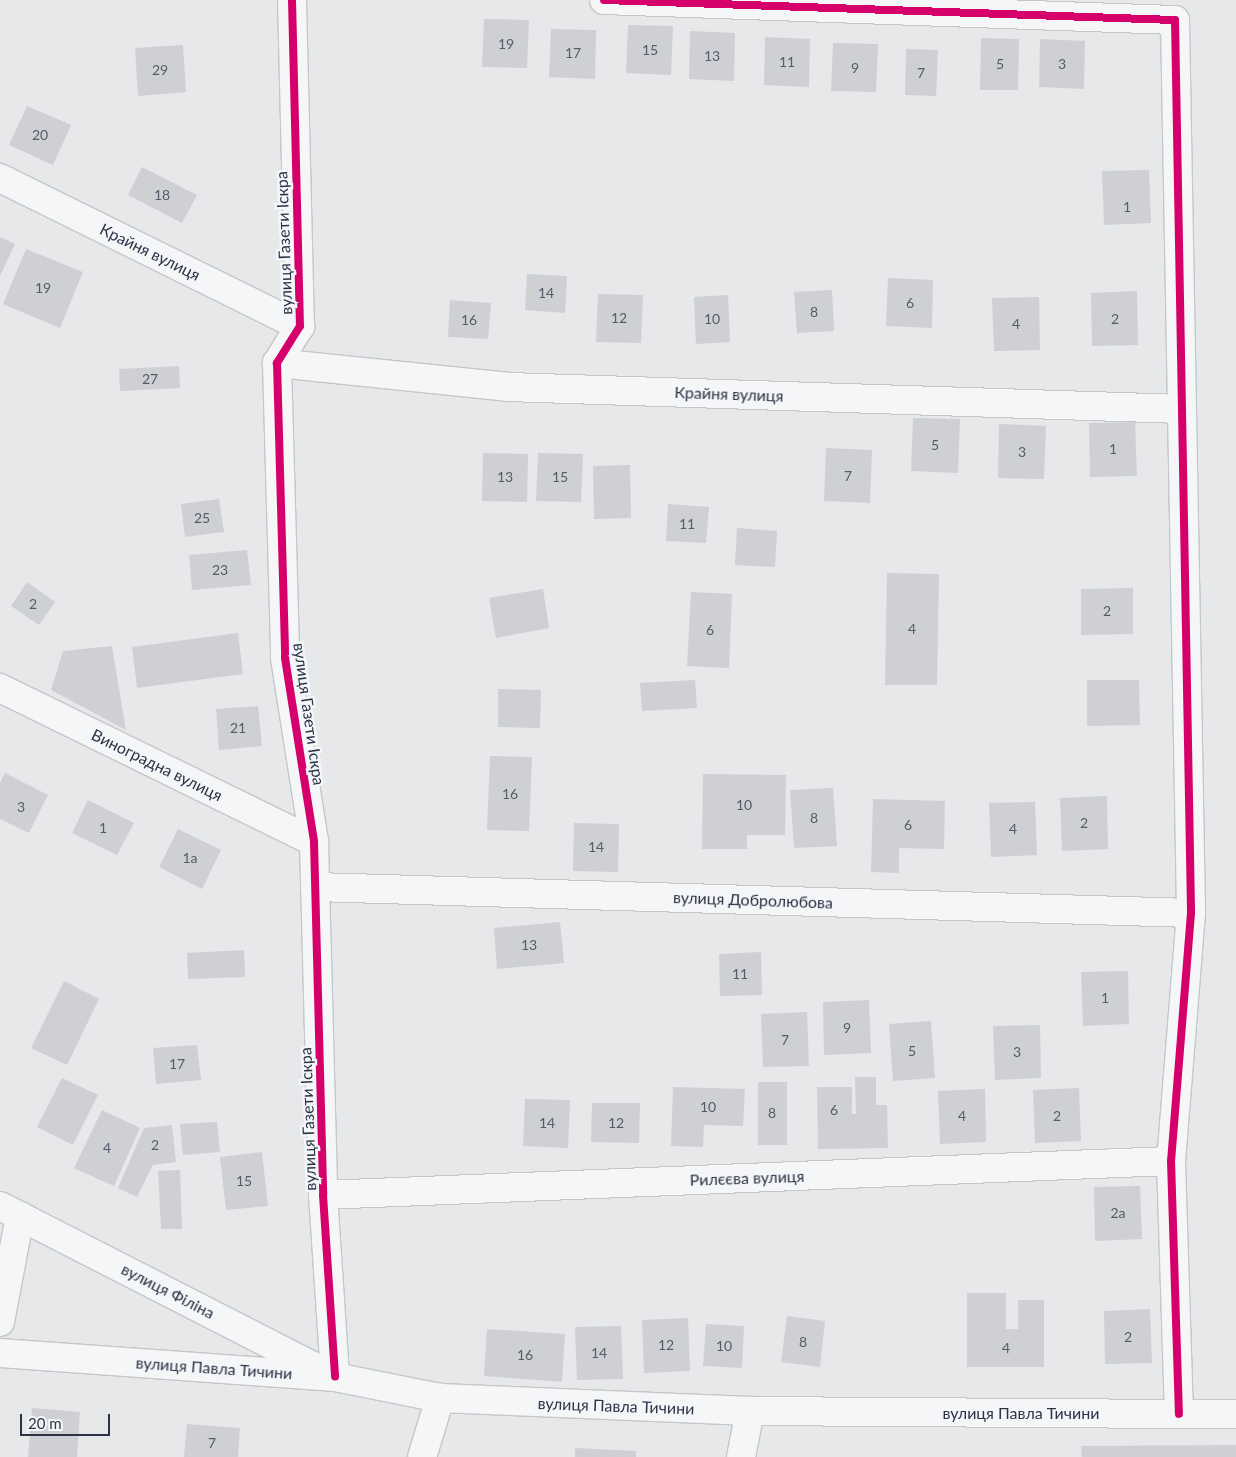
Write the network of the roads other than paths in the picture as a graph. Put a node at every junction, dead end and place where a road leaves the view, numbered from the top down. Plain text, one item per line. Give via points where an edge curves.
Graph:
1 (292, 0) edge
2 (604, 0) edge
3 (0, 178) edge
4 (300, 326) junction
5 (278, 363) junction
6 (1182, 409) junction
7 (0, 688) edge
8 (314, 842) junction
9 (315, 887) junction
10 (1191, 914) junction
11 (1171, 1161) junction
12 (323, 1195) junction
13 (10, 1211) edge
14 (0, 1322) edge
15 (0, 1353) edge
16 (335, 1377) junction
17 (440, 1398) junction
18 (750, 1411) junction
19 (1178, 1414) junction
20 (1236, 1414) edge
21 (422, 1457) edge
22 (741, 1457) edge

1 - 4 street, вулиця Газети Іскра
2 - 6 street via 1175,20
3 - 4 street, Крайня вулиця
4 - 5 street, вулиця Газети Іскра
5 - 6 street, Крайня вулиця via 508,387
5 - 8 street, вулиця Газети Іскра via 286,658
6 - 10 street
7 - 8 street, Виноградна вулиця
8 - 9 street, вулиця Газети Іскра
9 - 10 street, вулиця Добролюбова
9 - 12 street, вулиця Газети Іскра
10 - 11 street
11 - 12 street, Рилєєва вулиця
11 - 19 street
12 - 16 street, вулиця Газети Іскра
13 - 14 street
13 - 16 street, вулиця Філіна
15 - 16 street, вулиця Павла Тичини
16 - 17 street, вулиця Павла Тичини
17 - 18 street, вулиця Павла Тичини
17 - 21 street
18 - 19 street, вулиця Павла Тичини
18 - 22 street
19 - 20 street, вулиця Павла Тичини

